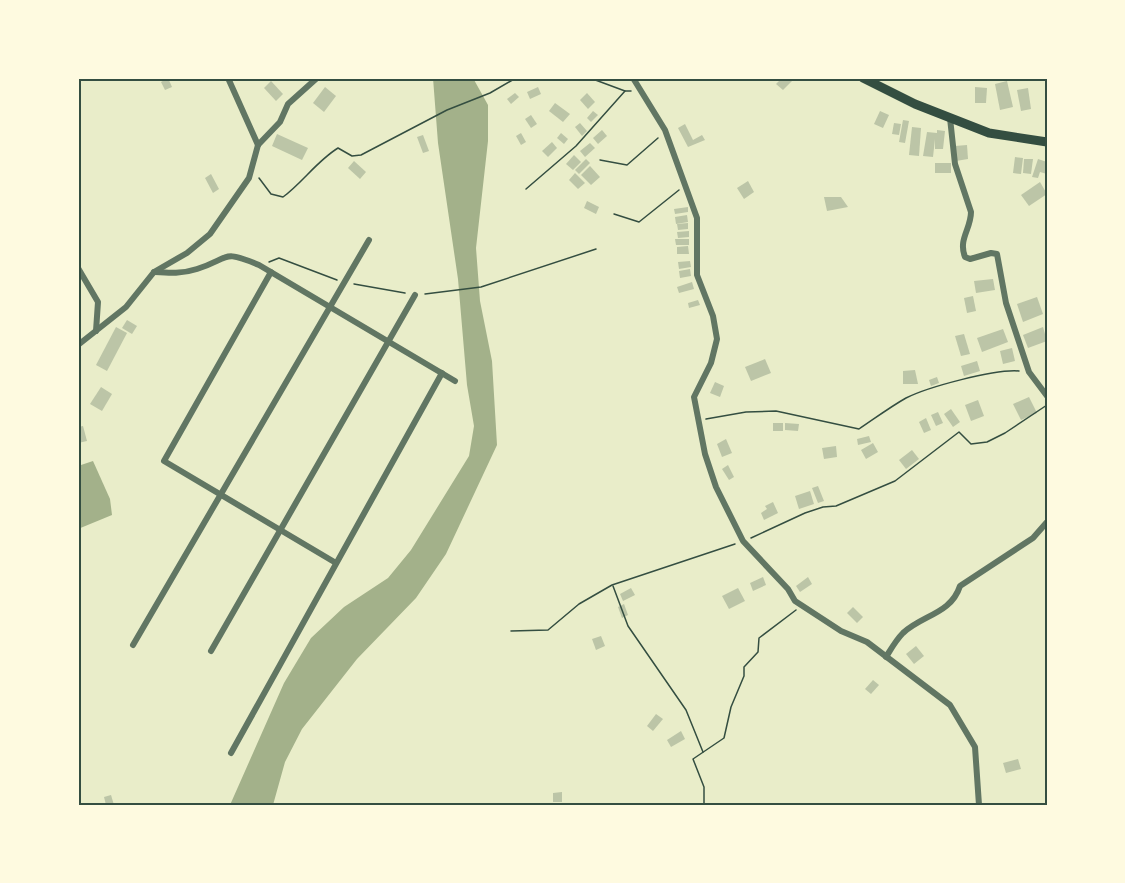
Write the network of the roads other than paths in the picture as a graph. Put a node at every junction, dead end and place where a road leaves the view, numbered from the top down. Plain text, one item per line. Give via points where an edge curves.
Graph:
1 (228, 78) edge
2 (317, 78) edge
3 (634, 78) edge
4 (863, 78) edge
5 (950, 118) junction
6 (1047, 142) edge
7 (258, 145) junction
8 (369, 240) dead end
9 (78, 268) edge
10 (154, 272) junction
11 (272, 272) junction
12 (415, 295) road end
13 (330, 307) junction
14 (96, 331) junction
15 (387, 341) junction
16 (78, 345) edge
17 (442, 373) junction
18 (455, 381) dead end
19 (1047, 396) edge
20 (221, 494) junction
21 (1047, 522) edge
22 (280, 530) junction
23 (336, 563) junction
24 (134, 645) dead end
25 (211, 651) dead end
26 (886, 657) junction
27 (231, 753) dead end
28 (979, 805) edge

1 - 7 street
2 - 7 street via 288,104 280,122
3 - 26 street via 665,130 698,218 697,275 713,316 717,339 711,363 694,397 716,487 743,541 795,601
4 - 5 main road
5 - 6 main road via 989,133
5 - 19 street via 956,164 971,212 961,247 970,259 997,254 1006,303 1029,372
7 - 10 street via 249,178 210,234
8 - 13 street
9 - 14 street via 98,302
10 - 11 street via 198,269 224,255 239,256
10 - 14 street via 126,307
11 - 13 street
11 - 20 street via 164,460
12 - 15 street
13 - 15 street
13 - 20 street
14 - 16 street
15 - 17 street
15 - 22 street
17 - 18 street
17 - 23 street
20 - 22 street
20 - 24 street
21 - 26 street via 1033,538 960,586 957,598 943,610 903,633
22 - 23 street
22 - 25 street
23 - 27 street
26 - 28 street via 950,705 975,747

